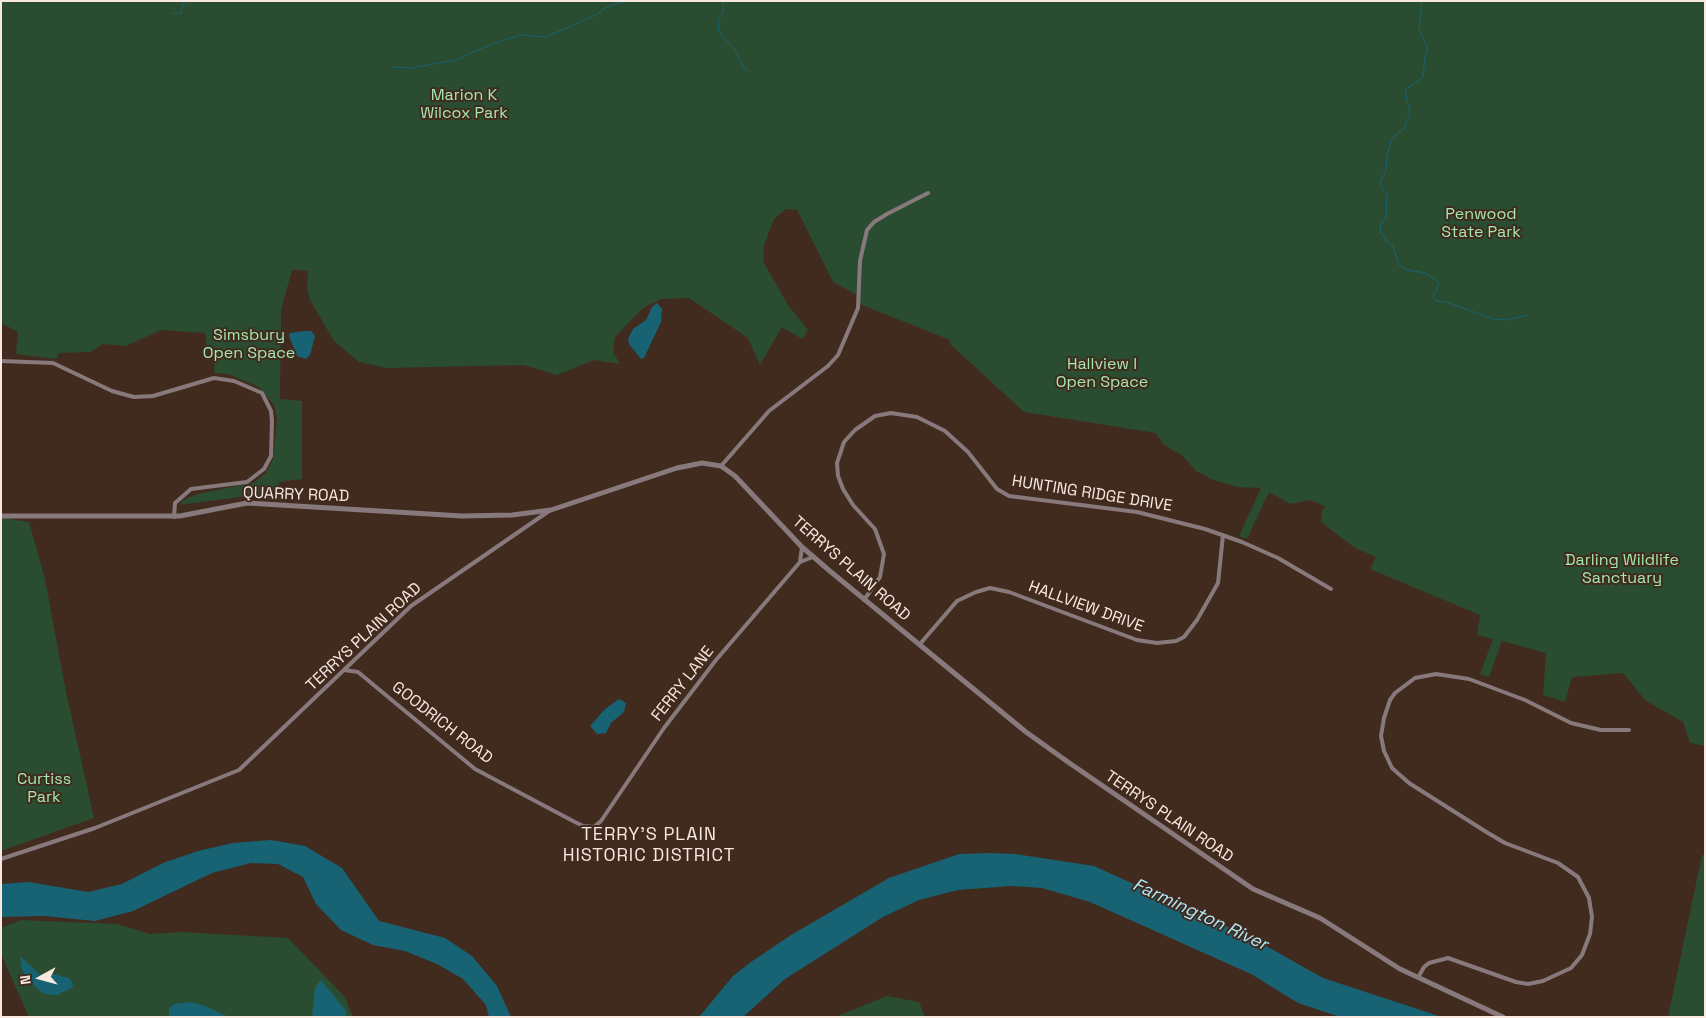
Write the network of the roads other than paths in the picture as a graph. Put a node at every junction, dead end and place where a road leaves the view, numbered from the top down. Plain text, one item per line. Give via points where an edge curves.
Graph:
1 (928, 193) dead end
2 (1, 361) edge
3 (721, 466) junction
4 (551, 510) junction
5 (530, 513) junction
6 (1, 516) edge
7 (174, 517) junction
8 (533, 522) junction
9 (1224, 535) junction
10 (802, 547) junction
11 (813, 557) junction
12 (800, 562) junction
13 (1331, 589) dead end
14 (864, 600) junction
15 (920, 644) junction
16 (353, 661) junction
17 (344, 670) junction
18 (358, 672) junction
19 (1629, 730) dead end
20 (594, 827) joint
21 (1, 859) edge
22 (1419, 976) junction
23 (1503, 1017) edge

1 - 3 street via 874,222 867,230 860,261 858,308 846,340 834,360 769,411
2 - 7 street via 53,363 112,391 134,397 154,396 214,378 234,381 262,393 272,421 271,456 264,469 247,482 191,489 175,502
3 - 4 street, TERRYS PLAIN ROAD via 702,463 678,468
3 - 10 street, TERRYS PLAIN ROAD via 735,476
4 - 5 street, QUARRY ROAD
4 - 8 street, TERRYS PLAIN ROAD
5 - 7 street, QUARRY ROAD via 462,516 247,503
5 - 8 street
6 - 7 street, QUARRY ROAD
8 - 16 street, TERRYS PLAIN ROAD via 411,606
9 - 13 street, HUNTING RIDGE DRIVE via 1278,558
9 - 14 street, HUNTING RIDGE DRIVE via 1152,515 1009,496 997,489 968,452 945,431 917,417 883,414 868,420 848,436 837,463 843,489 875,529 884,554 880,577
9 - 15 street, HALLVIEW DRIVE via 1218,583 1197,620 1184,637 1176,641 1137,640 1009,592 990,588 957,601
10 - 11 street, TERRYS PLAIN ROAD
10 - 12 street
11 - 12 street, FERRY LANE
11 - 14 street, TERRYS PLAIN ROAD
12 - 20 street, FERRY LANE via 688,697
14 - 15 street, TERRYS PLAIN ROAD
15 - 22 street, TERRYS PLAIN ROAD via 1026,732 1253,889 1320,918 1400,969
16 - 17 street, TERRYS PLAIN ROAD
16 - 18 street, GOODRICH ROAD
17 - 18 street
17 - 21 street, TERRYS PLAIN ROAD via 239,770 95,828
18 - 20 street, GOODRICH ROAD via 475,769 578,824
19 - 22 street via 1601,730 1572,723 1525,700 1469,679 1436,674 1415,678 1395,694 1384,718 1381,736 1392,768 1409,783 1488,834 1558,863 1578,877 1589,898 1592,917 1582,955 1571,968 1543,981 1516,982 1442,958 1429,963
22 - 23 street, TERRYS PLAIN ROAD

